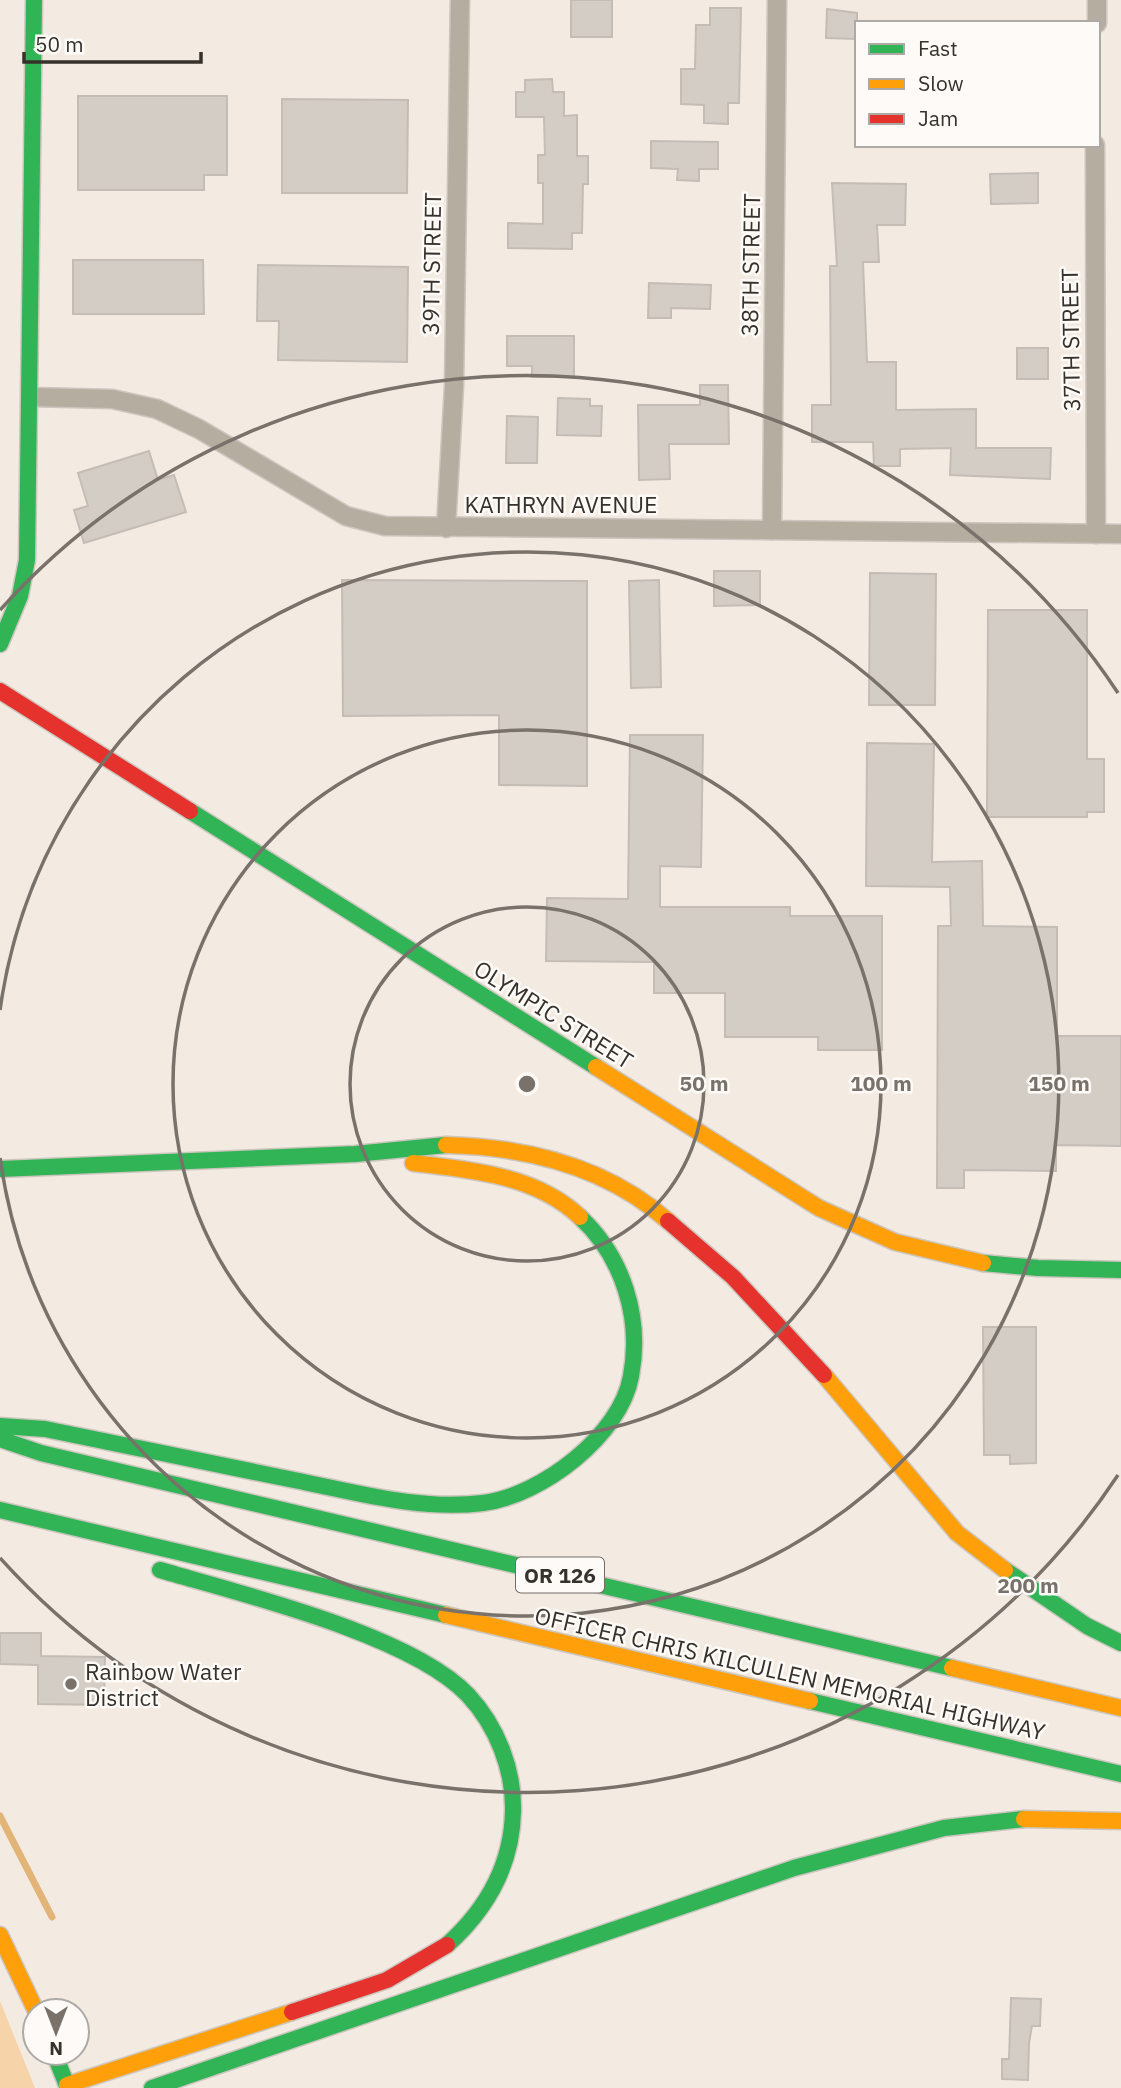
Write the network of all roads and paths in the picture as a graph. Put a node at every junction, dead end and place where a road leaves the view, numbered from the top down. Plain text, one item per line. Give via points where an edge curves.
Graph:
1 (33, 0) edge
2 (460, 0) edge
3 (777, 0) edge
4 (1097, 0) edge
5 (1097, 21) edge
6 (1095, 147) edge
7 (31, 397) junction
8 (446, 528) junction
9 (772, 530) junction
10 (1096, 534) junction
11 (1121, 534) edge
12 (0, 643) edge
13 (0, 691) edge
14 (355, 1154) junction
15 (0, 1169) edge
16 (1121, 1270) edge
17 (0, 1426) edge
18 (0, 1439) edge
19 (0, 1510) edge
20 (58, 1525) junction
21 (1121, 1643) edge
22 (1121, 1708) edge
23 (1121, 1774) edge
24 (1121, 1821) edge
25 (0, 1935) edge
26 (29, 1997) edge
27 (60, 2067) edge
28 (68, 2087) edge
29 (152, 2088) edge

1 - 7 main road
2 - 8 street, 39TH STREET via 454,386
3 - 9 street, 38TH STREET
4 - 5 street
6 - 10 street, 37TH STREET
7 - 8 street, KATHRYN AVENUE via 112,399 157,409 346,516 385,526
7 - 12 main road via 27,560 20,596
8 - 9 street, KATHRYN AVENUE
9 - 10 street, KATHRYN AVENUE
10 - 11 street, KATHRYN AVENUE
13 - 16 main road, OLYMPIC STREET via 819,1208 861,1230 951,1260 1000,1267
14 - 15 main road
14 - 17 main road via 478,1172 530,1185 569,1207 595,1231 617,1263 635,1328 632,1378 618,1415 569,1464 512,1497 455,1506 400,1501 46,1429
14 - 21 main road via 431,1145 493,1146 576,1166 641,1197 733,1277 839,1392 957,1533 1022,1583
18 - 22 main road, OFFICER CHRIS KILCULLEN MEMORIAL HIGHWAY / OR 126 via 68,1459
19 - 20 main road, OFFICER CHRIS KILCULLEN MEMORIAL HIGHWAY
20 - 23 main road, OFFICER CHRIS KILCULLEN MEMORIAL HIGHWAY
20 - 28 main road via 133,1559 292,1609 397,1649 452,1680 484,1716 504,1754 514,1797 512,1835 488,1902 458,1938 413,1968
24 - 29 main road via 1045,1818 968,1824 885,1841
25 - 26 main road
27 - 28 main road

